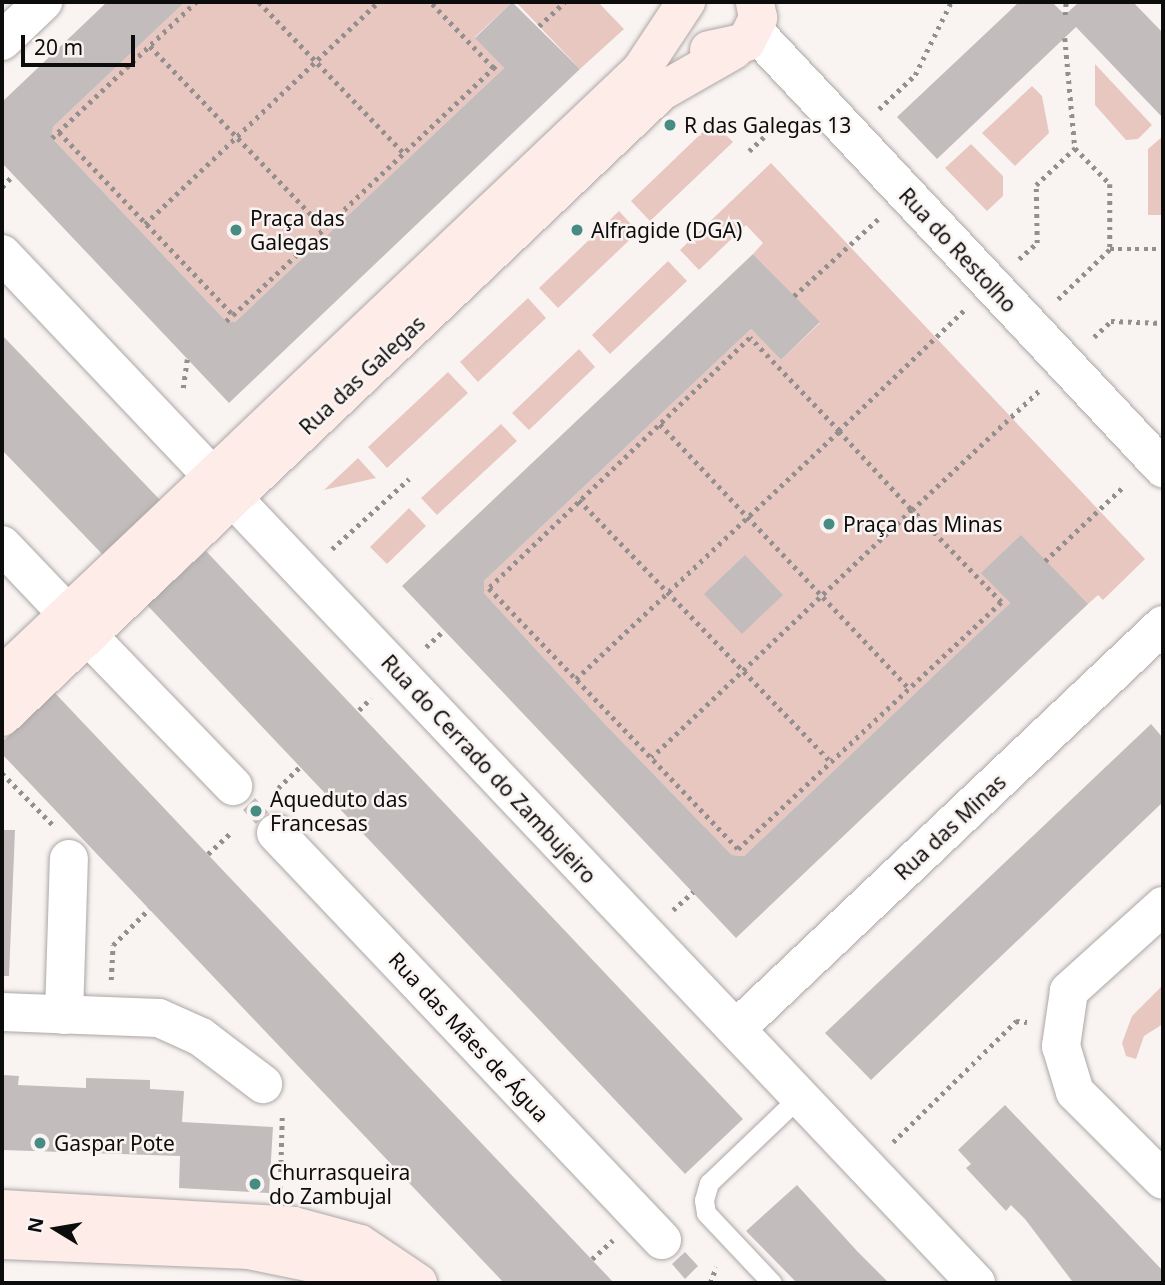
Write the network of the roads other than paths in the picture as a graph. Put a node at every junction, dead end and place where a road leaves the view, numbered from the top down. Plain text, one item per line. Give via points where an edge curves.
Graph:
1 (43, 2) edge
2 (685, 3) edge
3 (754, 21) edge
4 (2, 41) edge
5 (2, 254) edge
6 (1158, 463) edge
7 (223, 487) junction
8 (2, 545) edge
9 (60, 607) dead end
10 (1163, 625) edge
11 (95, 643) dead end
12 (2, 676) edge
13 (2, 717) edge
14 (233, 786) dead end
15 (276, 833) dead end
16 (69, 859) road end
17 (1163, 906) edge
18 (2, 1012) edge
19 (64, 1014) junction
20 (736, 1030) junction
21 (262, 1084) road end
22 (799, 1097) junction
23 (1163, 1180) edge
24 (2, 1209) edge
25 (2, 1240) edge
26 (662, 1240) dead end
27 (397, 1283) edge
28 (418, 1283) edge
29 (772, 1283) edge
30 (976, 1283) edge

1 - 4 street
2 - 3 street via 684,17 695,42 707,50
2 - 7 street, Rua das Galegas via 641,70
3 - 6 street, Rua do Restolho via 810,93
3 - 7 street, Rua das Galegas via 662,91
5 - 7 street, Rua do Cerrado do Zambujeiro
7 - 12 street, Rua das Galegas
7 - 13 street, Rua das Galegas
7 - 20 street, Rua do Cerrado do Zambujeiro
8 - 9 street
10 - 20 street, Rua das Minas
11 - 14 street
15 - 26 street, Rua das Mães de Água
16 - 19 street
17 - 23 street via 1069,991 1061,1046 1076,1093
18 - 19 street
19 - 21 street via 159,1018 180,1027
20 - 22 street, Rua do Cerrado do Zambujeiro
22 - 29 lane via 709,1183 704,1200 706,1213
22 - 30 street, Rua do Cerrado do Zambujeiro
24 - 28 street via 278,1224 360,1244
25 - 27 street via 248,1250 334,1264

